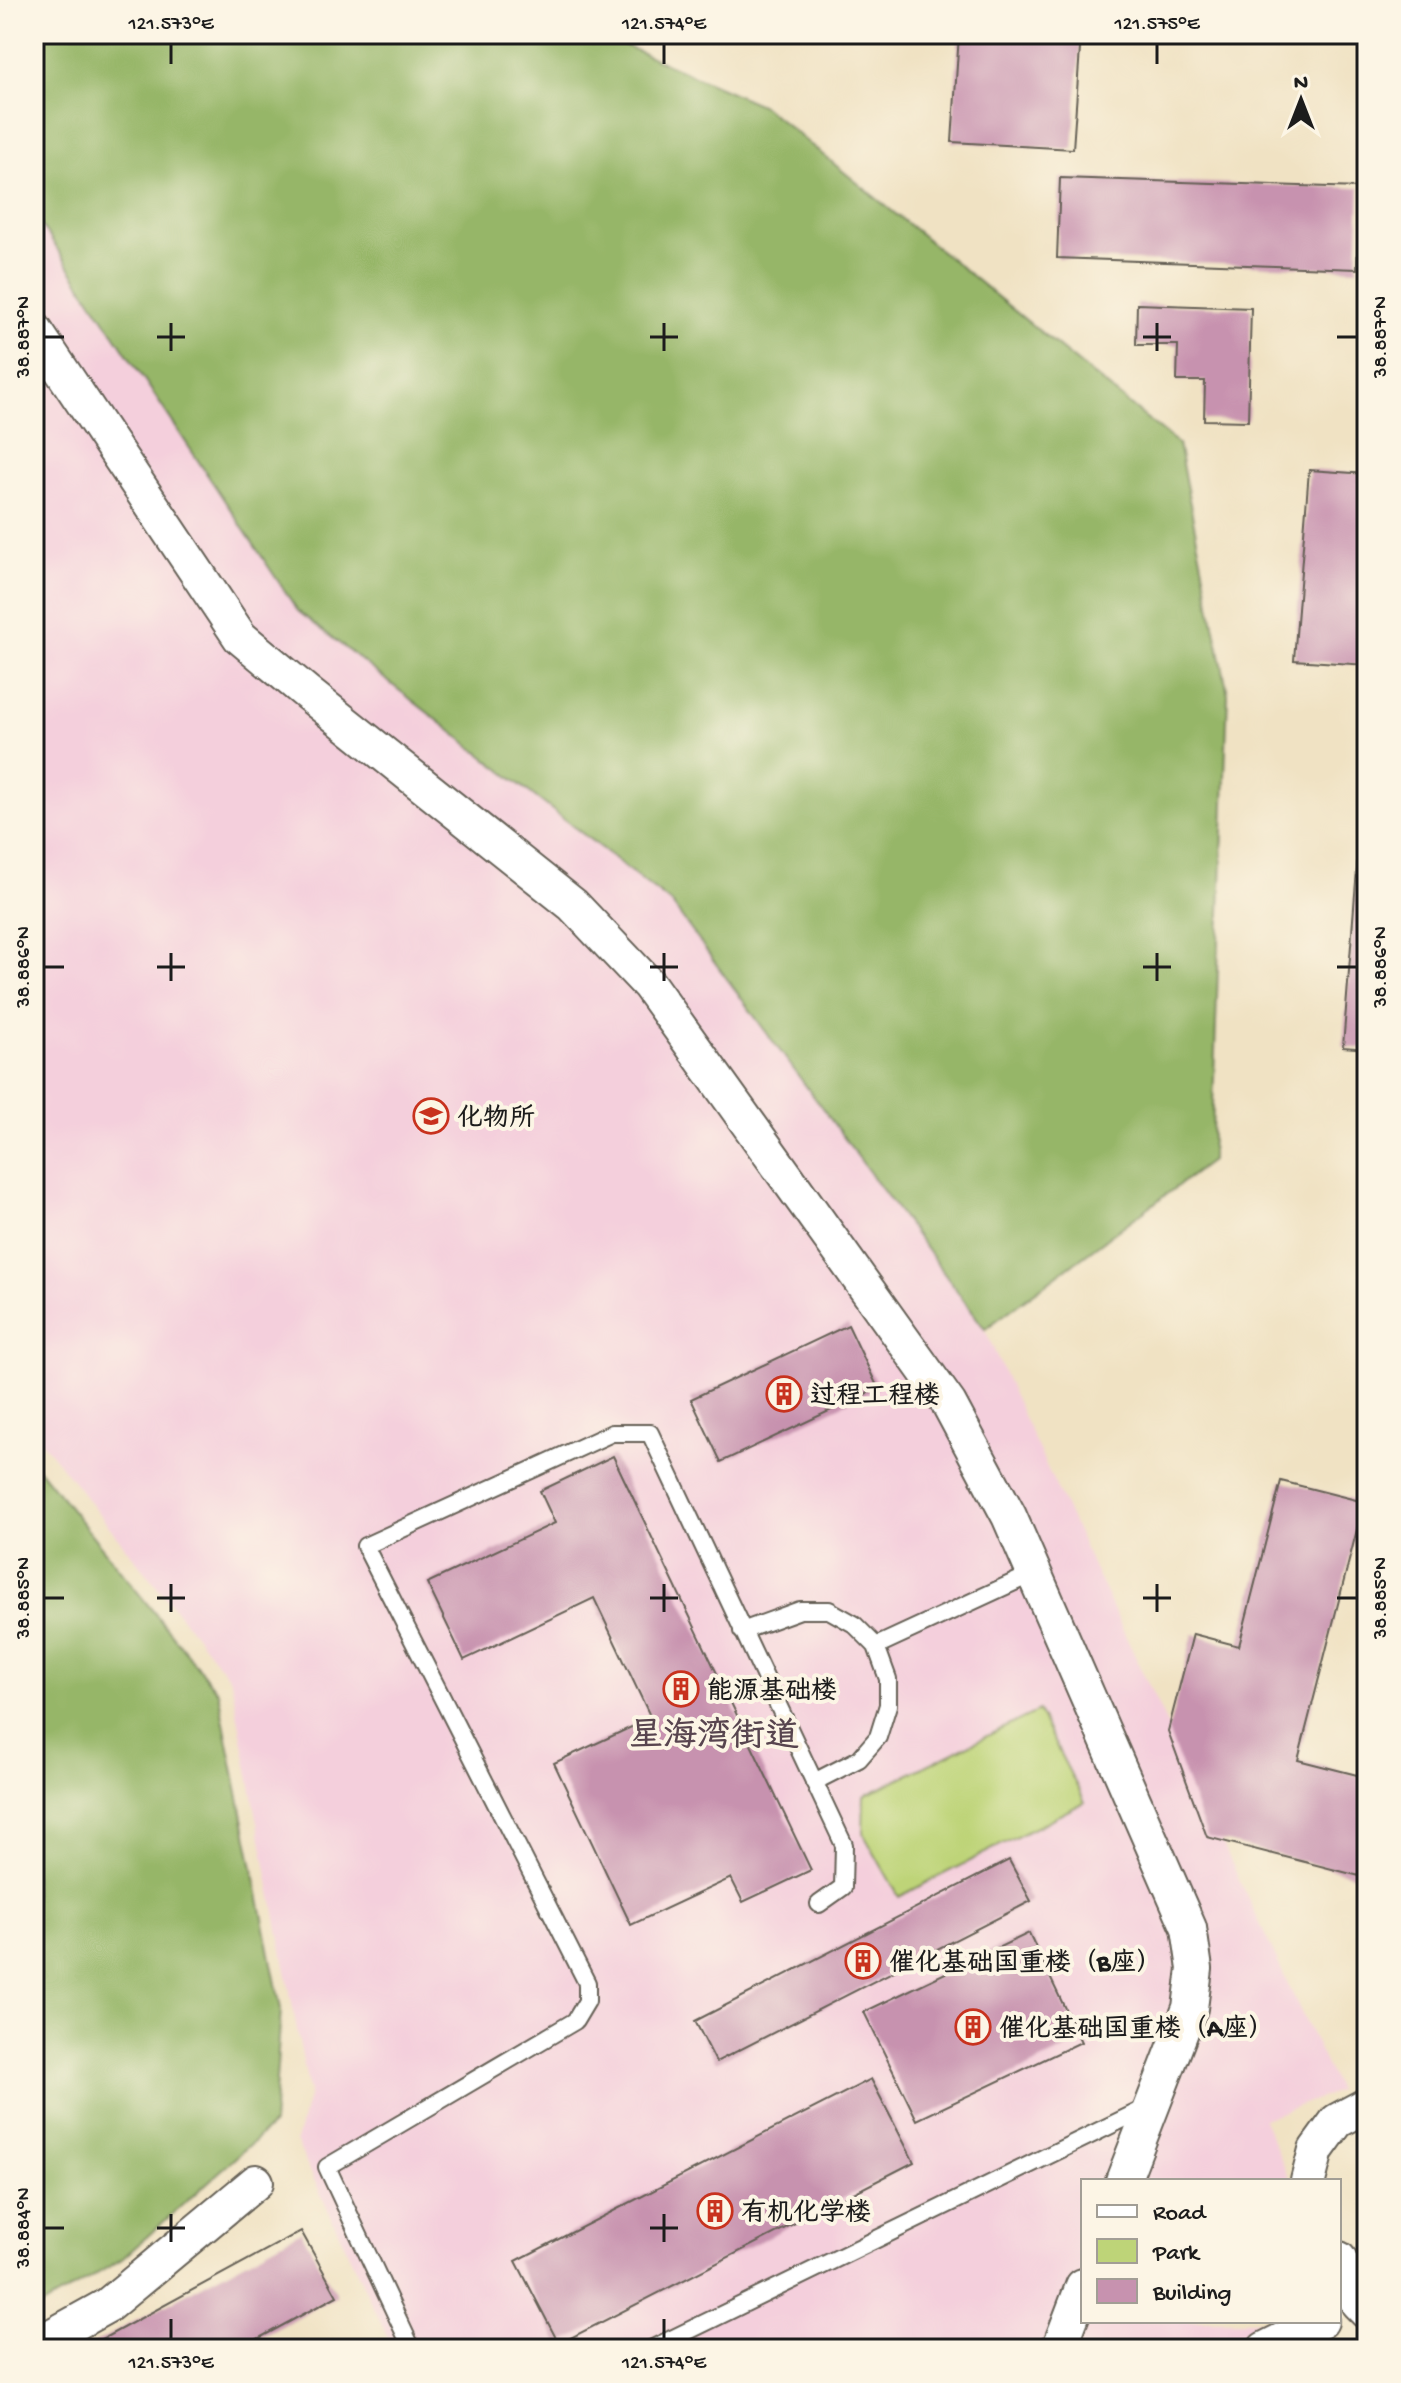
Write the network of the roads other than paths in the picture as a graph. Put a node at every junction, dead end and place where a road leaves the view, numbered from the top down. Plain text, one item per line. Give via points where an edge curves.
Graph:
1 (34, 329) edge
2 (1034, 1573) junction
3 (742, 1631) junction
4 (876, 1646) junction
5 (814, 1782) junction
6 (819, 1904) dead end
7 (1153, 2105) junction
8 (1367, 2105) edge
9 (1124, 2179) edge
10 (1309, 2179) edge
11 (256, 2182) dead end
12 (1341, 2265) edge
13 (1081, 2291) edge
14 (1355, 2309) edge
15 (1317, 2323) edge
16 (34, 2346) edge
17 (412, 2349) edge
18 (651, 2349) edge
19 (1059, 2349) edge
20 (1265, 2349) edge

1 - 2 street via 240,637 573,905 649,985 949,1404
2 - 4 lane
2 - 7 street via 1189,1928 1195,1969 1190,2008
3 - 4 lane via 800,1610 829,1610 854,1624
3 - 5 lane
3 - 17 lane via 650,1433 612,1433 365,1546 587,1983 587,2001 575,2021 327,2167
4 - 5 lane via 888,1679 888,1705 878,1737 859,1759
5 - 6 lane via 844,1845 843,1887
7 - 9 street
7 - 18 lane
8 - 10 street via 1337,2121 1316,2150
11 - 16 street via 108,2305
12 - 14 street
13 - 19 street
15 - 20 street

